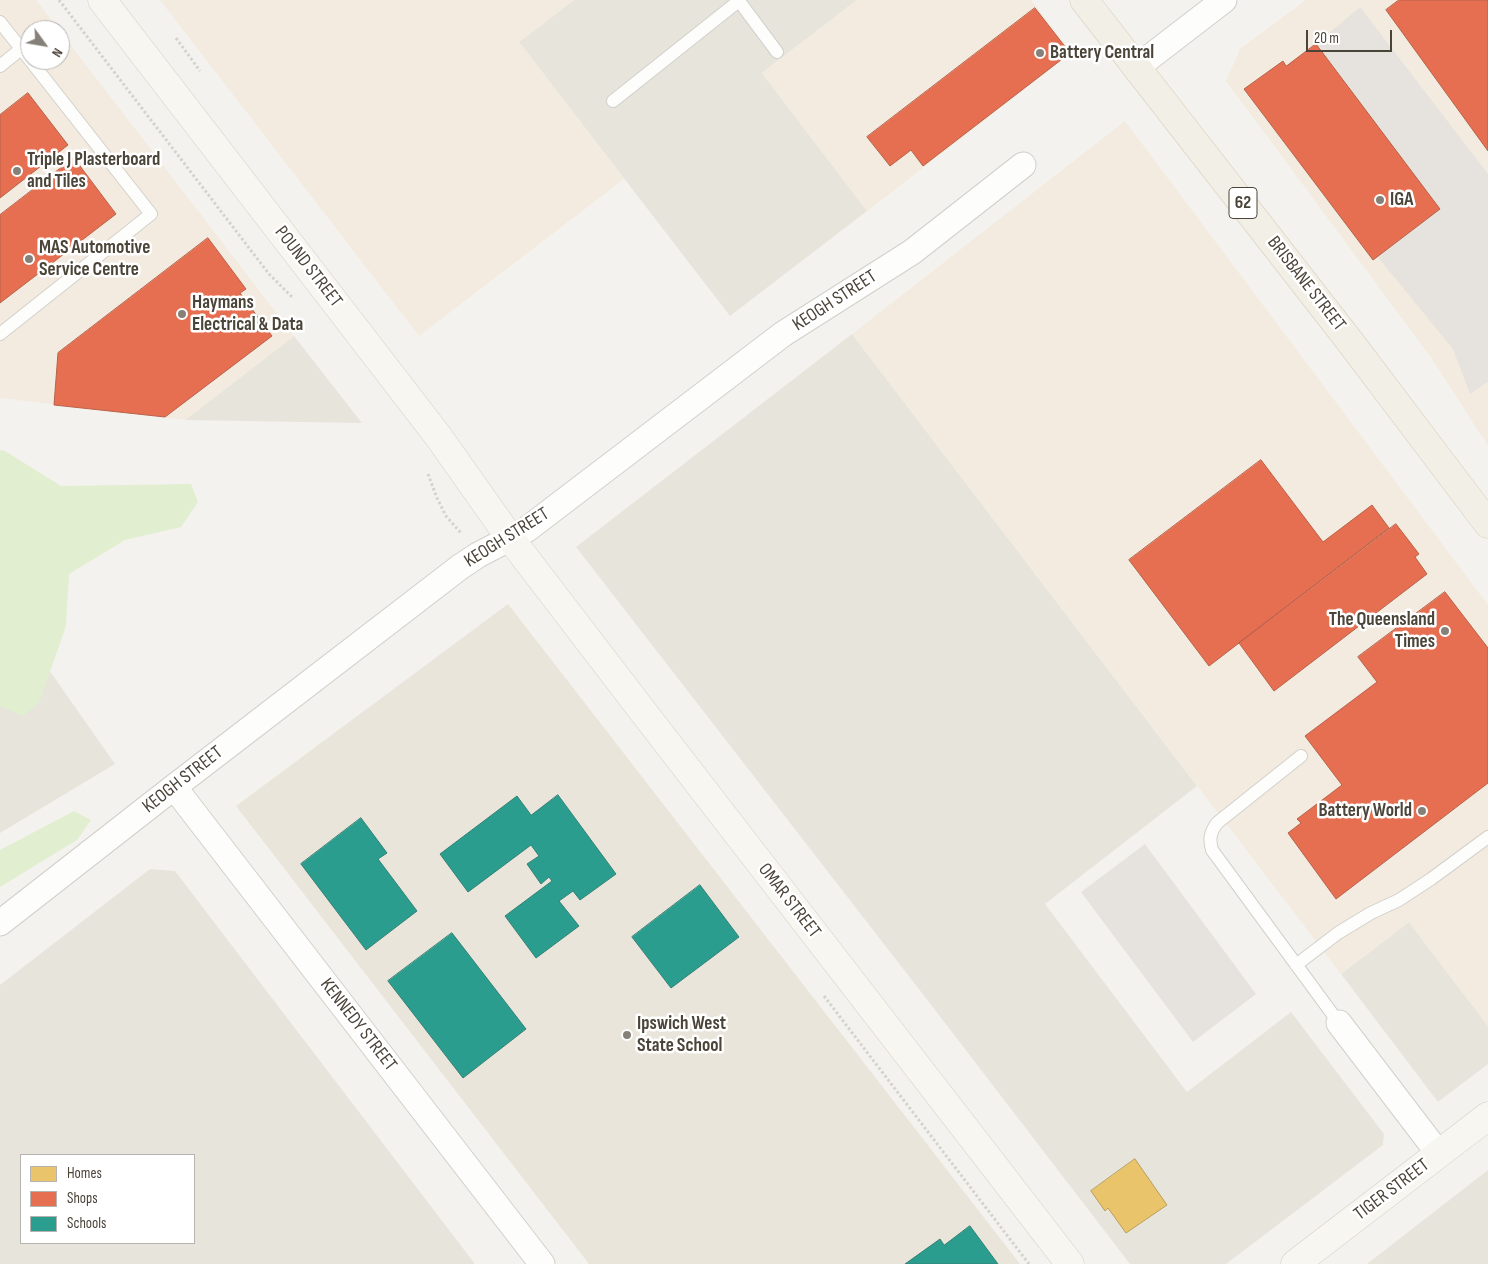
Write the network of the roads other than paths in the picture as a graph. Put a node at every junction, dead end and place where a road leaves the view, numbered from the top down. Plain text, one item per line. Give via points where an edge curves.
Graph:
1 (102, 0) edge
2 (1084, 0) edge
3 (1224, 0) edge
4 (740, 1) edge
5 (0, 22) edge
6 (20, 48) edge
7 (20, 50) edge
8 (777, 52) dead end
9 (0, 66) edge
10 (1137, 67) junction
11 (38, 70) edge
12 (613, 101) dead end
13 (1023, 166) dead end
14 (0, 334) edge
15 (1488, 524) edge
16 (510, 538) junction
17 (1301, 756) dead end
18 (174, 787) junction
19 (1488, 837) edge
20 (0, 924) edge
21 (1296, 965) junction
22 (1339, 1023) joint
23 (1488, 1116) edge
24 (1439, 1154) junction
25 (542, 1264) edge
26 (1070, 1264) edge
27 (1295, 1264) edge

1 - 16 street, POUND STREET via 438,436
2 - 10 main road, BRISBANE STREET / 62
3 - 10 street
4 - 8 lane
4 - 12 lane
5 - 6 lane
7 - 9 lane
10 - 15 main road, BRISBANE STREET / 62
11 - 14 lane via 151,214
13 - 16 street, KEOGH STREET via 912,252 783,334 526,530
16 - 18 street, KEOGH STREET via 460,567
16 - 26 street, OMAR STREET
17 - 21 lane via 1217,823 1211,831 1210,840 1212,850
18 - 20 street, KEOGH STREET
18 - 25 street, KENNEDY STREET
19 - 21 lane via 1407,895 1338,933
21 - 22 lane
22 - 24 street
23 - 24 street, TIGER STREET
24 - 27 street, TIGER STREET

